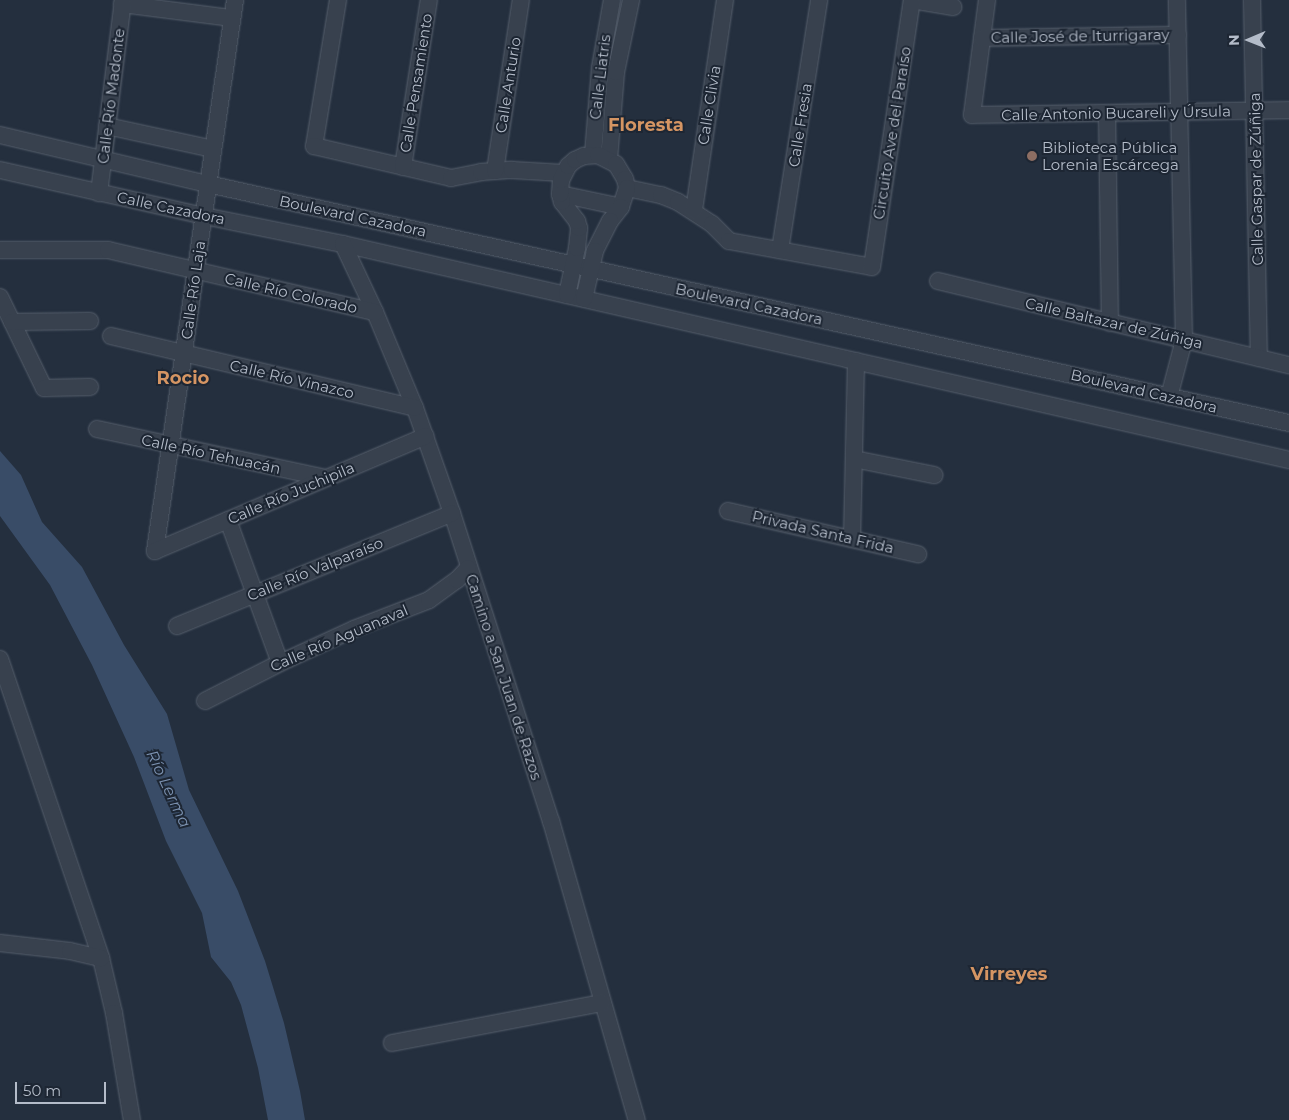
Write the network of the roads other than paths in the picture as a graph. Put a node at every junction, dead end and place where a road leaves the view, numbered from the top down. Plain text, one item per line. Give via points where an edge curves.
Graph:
1 (235, 0) edge
2 (338, 0) edge
3 (429, 0) edge
4 (521, 0) edge
5 (612, 0) edge
6 (631, 0) edge
7 (725, 0) edge
8 (819, 0) edge
9 (912, 0) edge
10 (987, 0) edge
11 (1177, 0) edge
12 (1252, 0) edge
13 (122, 2) edge
14 (953, 7) dead end
15 (232, 18) junction
16 (1178, 35) junction
17 (982, 38) junction
18 (1254, 110) junction
19 (1289, 110) edge
20 (1179, 112) junction
21 (1107, 113) junction
22 (107, 126) junction
23 (0, 135) edge
24 (213, 149) junction
25 (593, 155) junction
26 (609, 159) junction
27 (103, 160) junction
28 (403, 167) junction
29 (0, 170) edge
30 (495, 171) junction
31 (563, 173) junction
32 (208, 184) junction
33 (627, 188) junction
34 (99, 193) junction
35 (560, 194) junction
36 (621, 208) junction
37 (694, 210) junction
38 (204, 216) junction
39 (343, 244) junction
40 (0, 250) edge
41 (780, 250) junction
42 (574, 265) junction
43 (591, 269) junction
44 (196, 271) junction
45 (938, 281) dead end
46 (567, 295) junction
47 (0, 298) edge
48 (584, 299) junction
49 (376, 312) junction
50 (90, 320) dead end
51 (12, 322) junction
52 (1110, 323) junction
53 (111, 336) dead end
54 (1184, 340) junction
55 (184, 353) junction
56 (1259, 358) junction
57 (856, 361) junction
58 (1289, 365) edge
59 (90, 387) dead end
60 (1169, 397) junction
61 (416, 408) junction
62 (1289, 423) edge
63 (97, 429) dead end
64 (426, 436) junction
65 (170, 445) junction
66 (854, 458) junction
67 (1289, 460) edge
68 (934, 475) dead end
69 (326, 478) junction
70 (728, 511) dead end
71 (452, 513) junction
72 (228, 520) junction
73 (852, 539) junction
74 (155, 550) joint
75 (918, 554) dead end
76 (468, 568) junction
77 (255, 594) junction
78 (178, 626) dead end
79 (0, 659) edge
80 (280, 663) junction
81 (205, 701) dead end
82 (0, 943) edge
83 (101, 958) junction
84 (602, 1003) junction
85 (392, 1043) dead end
86 (132, 1120) edge
87 (637, 1120) edge

1 - 15 street, Calle Río Laja
2 - 28 street via 314,146
3 - 28 street, Calle Pensamiento
4 - 30 street, Calle Anturio
5 - 25 street, Calle Liatris via 600,68
6 - 26 street, Calle Liatris via 616,72
7 - 37 street, Calle Clivia
8 - 41 street, Calle Fresia
9 - 14 street, Circuito Ave del Paraíso
9 - 41 street, Circuito Ave del Paraíso via 872,267
10 - 17 street
11 - 16 street
12 - 18 street, Calle Gaspar de Zúñiga
13 - 15 street
13 - 22 street, Calle Río Madonte
15 - 24 street, Calle Río Laja
16 - 17 street, Calle José de Iturrigaray
16 - 20 street
17 - 21 street, Calle Antonio Bucareli y Úrsula via 972,115
18 - 19 street, Calle Antonio Bucareli y Úrsula
18 - 20 street, Calle Antonio Bucareli y Úrsula
18 - 56 street, Calle Gaspar de Zúñiga
20 - 21 street, Calle Antonio Bucareli y Úrsula
20 - 54 street
21 - 52 street
22 - 24 street
22 - 27 street, Calle Río Madonte
23 - 27 street, Calle Cazadora
24 - 32 street, Calle Río Laja
25 - 26 street
25 - 31 street via 575,160
26 - 33 street via 622,171
27 - 32 street, Calle Cazadora
27 - 34 street, Calle Río Madonte
28 - 30 street via 451,178
29 - 34 street, Calle Cazadora
30 - 31 street
31 - 35 street
32 - 38 street, Calle Río Laja
32 - 42 street, Boulevard Cazadora
33 - 36 street
33 - 37 street via 661,195
34 - 38 street, Calle Cazadora
35 - 36 street
35 - 42 street via 579,228
36 - 43 street via 602,236
37 - 41 street via 729,240
38 - 39 street, Calle Cazadora
38 - 44 street, Calle Río Laja
39 - 46 street, Boulevard Cazadora
39 - 49 street, Camino a San Juan de Razos
40 - 44 street, Calle Río Colorado via 108,250
42 - 43 street, Boulevard Cazadora
42 - 46 street
43 - 48 street
43 - 60 street, Boulevard Cazadora
44 - 49 street, Calle Río Colorado
44 - 55 street, Calle Río Laja
45 - 52 street, Calle Baltazar de Zúñiga
46 - 48 street, Boulevard Cazadora
47 - 51 street
48 - 57 street, Boulevard Cazadora
49 - 61 street, Camino a San Juan de Razos
50 - 51 street
51 - 59 street via 44,388
52 - 54 street, Calle Baltazar de Zúñiga
53 - 55 street, Calle Río Vinazco
54 - 56 street, Calle Baltazar de Zúñiga
54 - 60 street
55 - 61 street, Calle Río Vinazco
55 - 65 street, Calle Río Laja
56 - 58 street, Calle Baltazar de Zúñiga
57 - 66 street
57 - 67 street, Boulevard Cazadora
60 - 62 street, Boulevard Cazadora
61 - 64 street, Camino a San Juan de Razos
63 - 65 street, Calle Río Tehuacán
64 - 69 street, Calle Río Juchipila
64 - 71 street, Camino a San Juan de Razos
65 - 69 street, Calle Río Tehuacán
65 - 74 street, Calle Río Laja
66 - 68 street
66 - 73 street
69 - 72 street, Calle Río Juchipila
70 - 73 street, Privada Santa Frida
71 - 76 street, Camino a San Juan de Razos
71 - 77 street, Calle Río Valparaíso
72 - 74 street, Calle Río Juchipila
72 - 77 street
73 - 75 street, Privada Santa Frida
76 - 80 street, Calle Río Aguanaval via 429,600
76 - 84 street, Camino a San Juan de Razos via 551,821
77 - 78 street, Calle Río Valparaíso
77 - 80 street
79 - 83 street
80 - 81 street, Calle Río Aguanaval
82 - 83 street
83 - 86 street
84 - 85 street
84 - 87 street, Camino a San Juan de Razos

